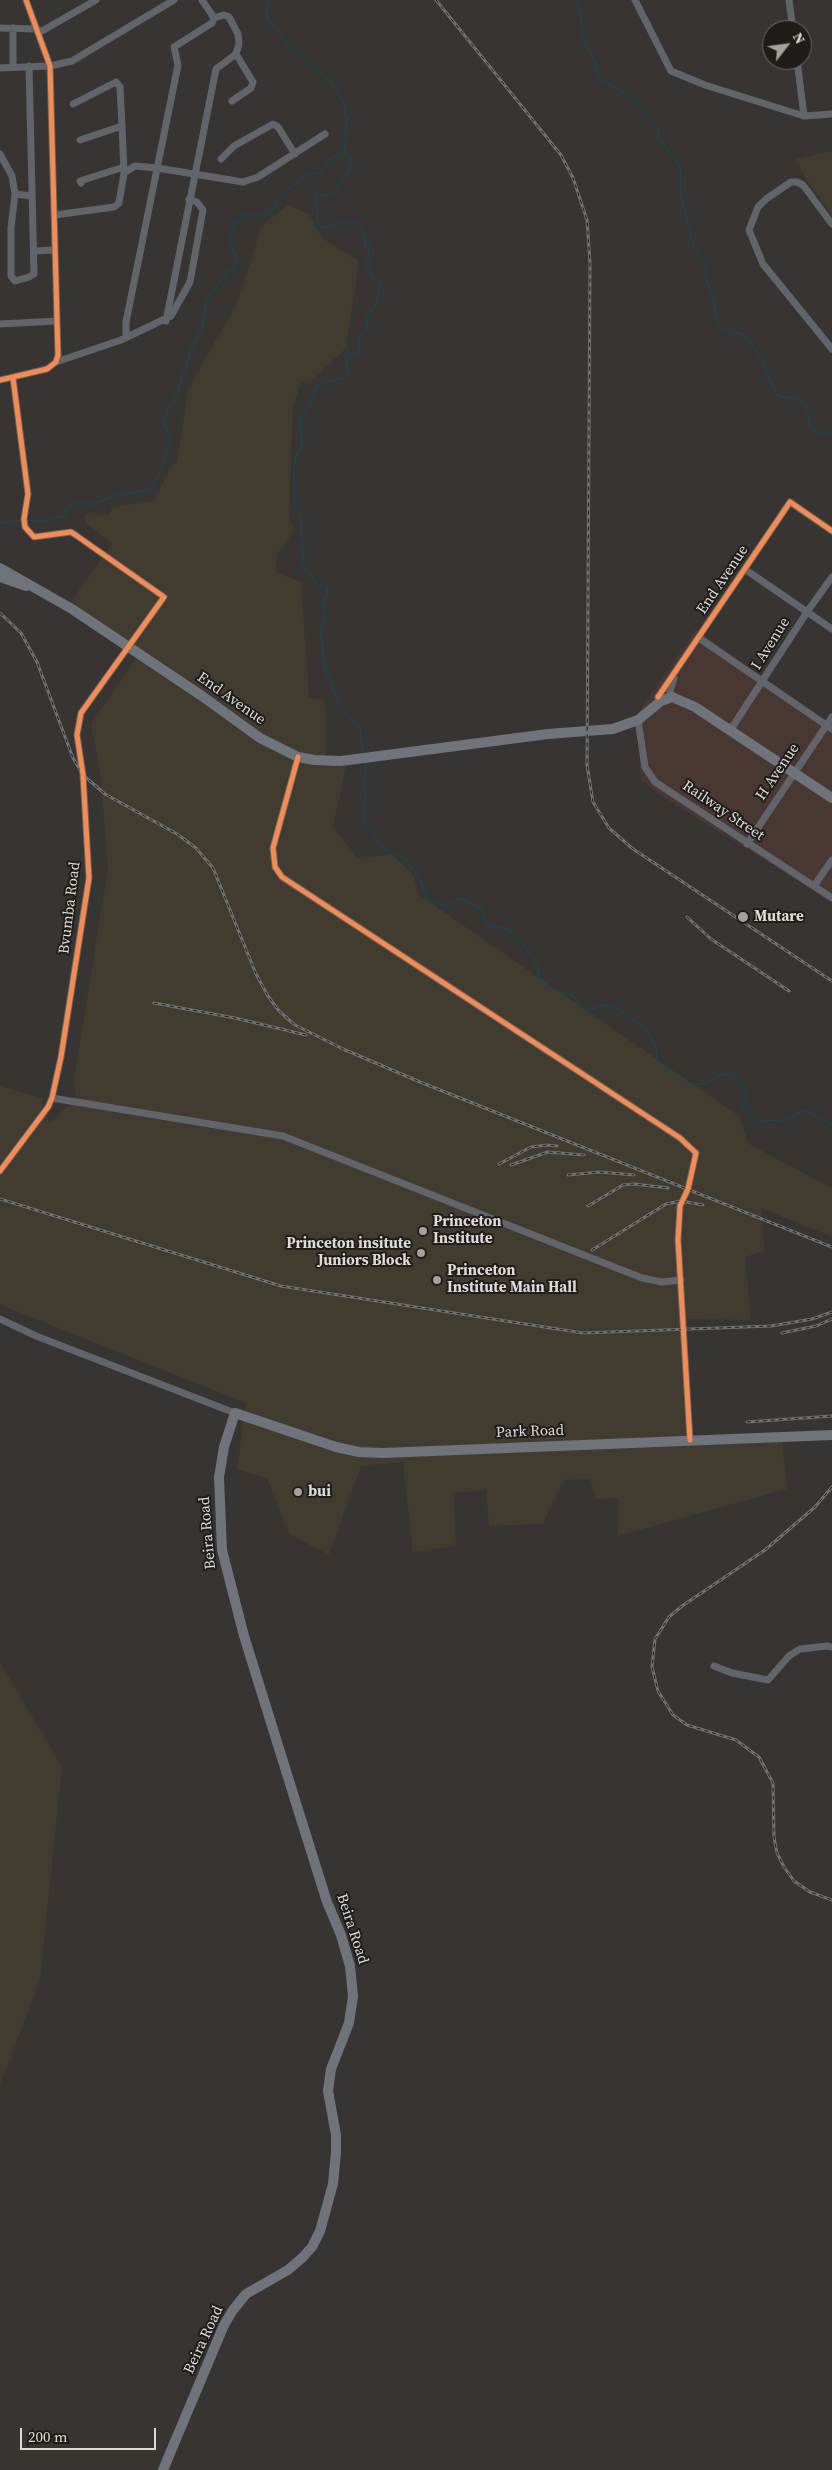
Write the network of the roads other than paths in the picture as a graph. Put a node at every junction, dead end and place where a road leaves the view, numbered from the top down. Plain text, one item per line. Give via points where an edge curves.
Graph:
1 (26, 0) edge
2 (96, 0) edge
3 (174, 0) edge
4 (202, 0) edge
5 (635, 0) edge
6 (789, 0) edge
7 (214, 18) junction
8 (792, 20) edge
9 (0, 28) edge
10 (13, 28) junction
11 (36, 28) junction
12 (236, 54) junction
13 (29, 66) junction
14 (50, 66) junction
15 (13, 67) junction
16 (0, 68) edge
17 (798, 70) edge
18 (232, 101) dead end
19 (73, 104) dead end
20 (832, 114) edge
21 (804, 116) junction
22 (122, 126) junction
23 (325, 134) dead end
24 (80, 140) dead end
25 (0, 154) edge
26 (294, 154) junction
27 (221, 159) dead end
28 (156, 168) junction
29 (124, 170) junction
30 (194, 174) junction
31 (80, 183) dead end
32 (15, 194) junction
33 (32, 196) junction
34 (189, 199) junction
35 (55, 215) junction
36 (832, 224) edge
37 (54, 250) junction
38 (35, 251) junction
39 (57, 321) junction
40 (166, 321) junction
41 (0, 324) edge
42 (126, 337) junction
43 (832, 349) edge
44 (56, 362) junction
45 (13, 378) junction
46 (0, 380) edge
47 (832, 531) edge
48 (0, 568) edge
49 (746, 570) junction
50 (0, 577) edge
51 (832, 577) edge
52 (34, 588) junction
53 (807, 612) junction
54 (832, 629) edge
55 (699, 638) junction
56 (129, 647) junction
57 (676, 670) junction
58 (763, 682) junction
59 (671, 694) junction
60 (658, 697) junction
61 (832, 717) edge
62 (638, 720) junction
63 (733, 726) junction
64 (829, 727) edge
65 (389, 754) junction
66 (298, 757) junction
67 (796, 770) junction
68 (832, 790) edge
69 (832, 798) edge
70 (747, 844) junction
71 (832, 860) edge
72 (814, 886) junction
73 (832, 898) edge
74 (52, 1098) junction
75 (0, 1171) edge
76 (681, 1280) junction
77 (0, 1319) edge
78 (235, 1413) junction
79 (832, 1435) edge
80 (690, 1440) junction
81 (832, 1647) edge
82 (714, 1666) dead end
83 (163, 2470) edge

1 - 11 street
2 - 11 street via 48,29
3 - 14 street via 72,61
4 - 7 street
5 - 21 street via 672,71 705,85
6 - 8 street
7 - 12 street via 229,17 238,34
7 - 28 street via 212,23 174,47 178,65
9 - 10 street
10 - 11 street
10 - 15 street
11 - 14 street
12 - 18 street via 253,85
12 - 30 street via 216,67
13 - 14 street
13 - 15 street
13 - 33 street
14 - 35 street
15 - 16 street
17 - 21 street
19 - 22 street via 116,82 120,87
20 - 21 street
22 - 24 street
22 - 29 street
23 - 26 street
25 - 32 street via 12,176
26 - 27 street via 273,124 234,146
26 - 30 street via 258,177 243,182
28 - 29 street via 135,166
28 - 30 street
28 - 42 street via 126,322
29 - 31 street
29 - 35 street via 117,206
30 - 34 street
32 - 33 street
32 - 38 street via 11,228 11,276 14,281 33,275
33 - 38 street
34 - 40 street
34 - 40 street via 197,202 203,210 190,282
35 - 37 street
36 - 43 street via 803,185 791,182 758,207 749,230 763,264
37 - 38 street
37 - 39 street
39 - 41 street
39 - 44 street
40 - 42 street
42 - 44 street
44 - 45 street via 46,369
45 - 46 street
45 - 56 street, Bvumba Road via 27,481 25,527 34,537 71,532 164,597
47 - 49 street, End Avenue via 790,502
48 - 52 highway
49 - 53 street
49 - 55 street, End Avenue
50 - 52 highway
51 - 53 street, I Avenue
52 - 56 highway, End Avenue
53 - 54 street
53 - 58 street, I Avenue
55 - 57 street, End Avenue
55 - 58 street
56 - 66 highway, End Avenue via 260,738
56 - 74 street, Bvumba Road via 81,713 77,728 89,878
57 - 59 street, End Avenue
57 - 60 street, End Avenue
58 - 63 street, I Avenue
58 - 64 street
59 - 60 highway, End Avenue
59 - 62 highway, End Avenue
59 - 63 highway via 686,695
59 - 67 highway
60 - 65 highway, End Avenue via 631,719 614,725 524,732
61 - 64 street, H Avenue
62 - 65 highway, End Avenue via 613,729
62 - 70 street, Railway Street via 649,776
63 - 67 highway
64 - 67 street, H Avenue
65 - 66 highway, End Avenue via 327,762
66 - 76 street via 273,848 275,867 282,877 693,1149 696,1159 680,1206
67 - 68 highway
67 - 69 highway
67 - 70 street, H Avenue
70 - 72 street, Railway Street
71 - 72 street
72 - 73 street, Railway Street
74 - 75 street, Bvumba Road
74 - 76 street via 283,1136 642,1278 662,1282
76 - 80 street
77 - 78 street
78 - 80 highway, Park Road via 359,1452
78 - 83 highway, Beira Road via 219,1477 222,1550 244,1636 327,1902 341,1935 350,1966 353,1996 349,2024 330,2076 328,2091 336,2152 333,2184 320,2231 302,2258 288,2270 246,2294 233,2310
79 - 80 highway, Park Road
81 - 82 street via 800,1649 789,1656 768,1680

